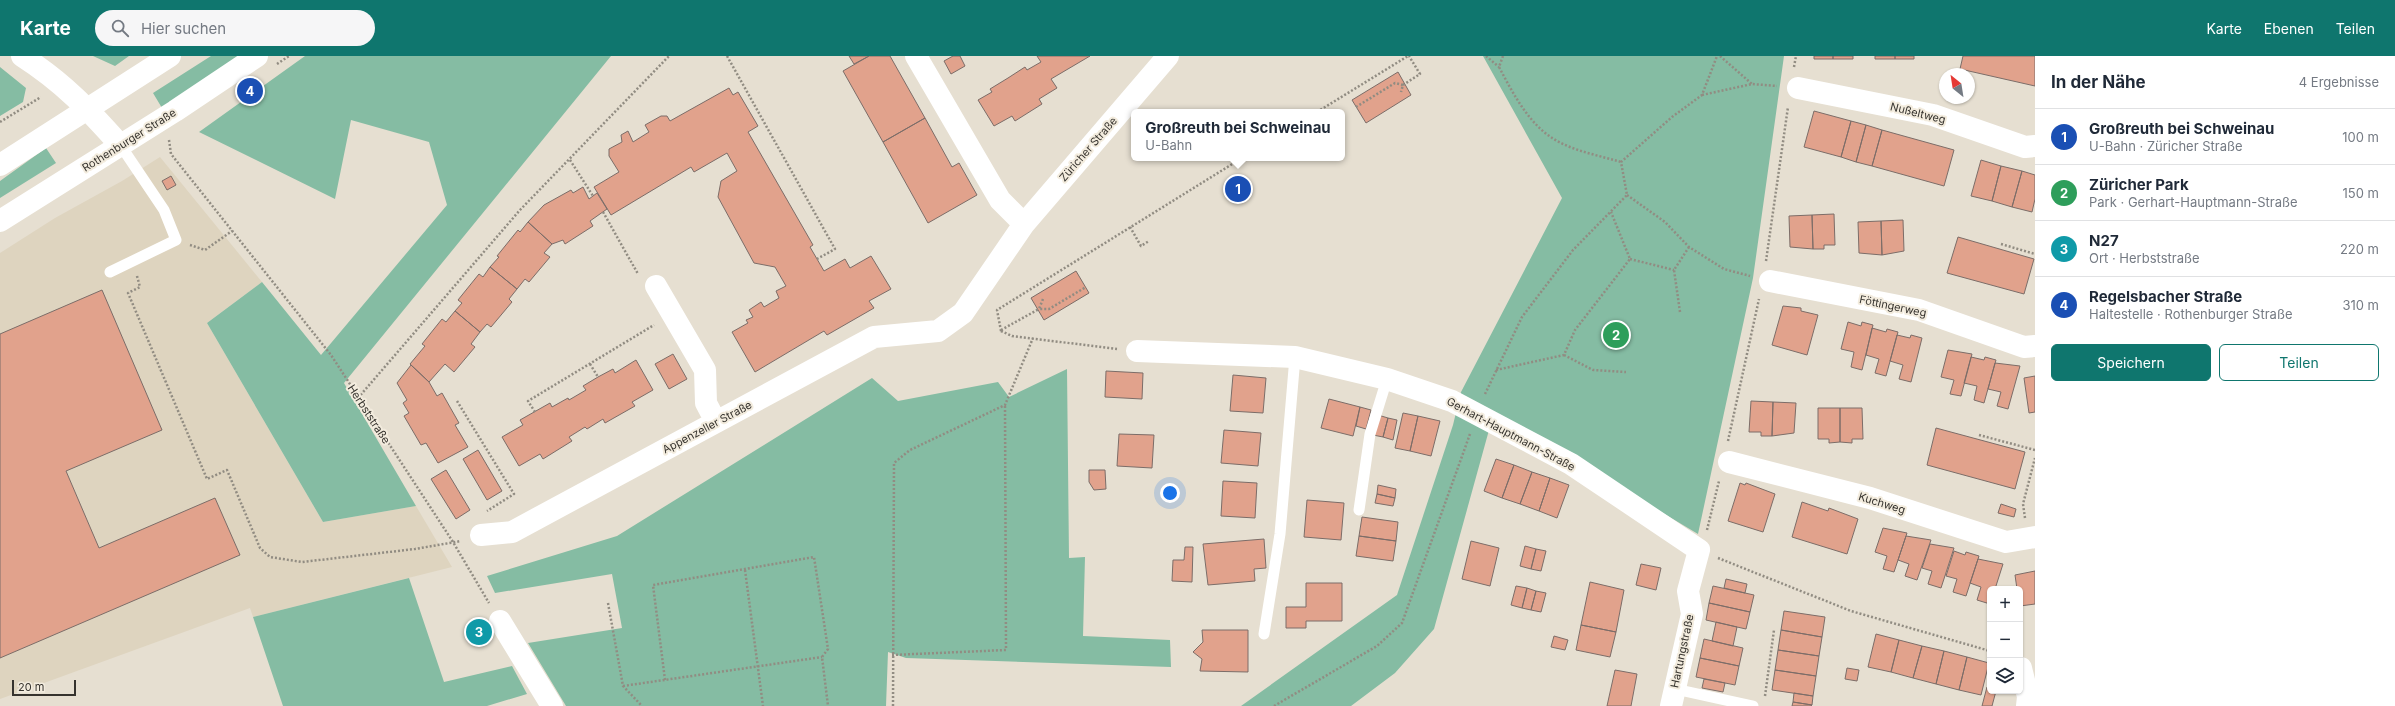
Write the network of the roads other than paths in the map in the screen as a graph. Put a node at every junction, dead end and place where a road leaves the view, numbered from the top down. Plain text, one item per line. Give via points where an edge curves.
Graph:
1 (22, 56) edge
2 (170, 56) edge
3 (257, 56) edge
4 (916, 56) edge
5 (1168, 56) edge
6 (1791, 87) road end
7 (87, 107) junction
8 (121, 146) junction
9 (2035, 146) edge
10 (0, 165) edge
11 (0, 221) edge
12 (1024, 224) junction
13 (110, 272) dead end
14 (1763, 280) road end
15 (656, 286) road end
16 (938, 331) joint
17 (2035, 346) edge
18 (1137, 351) road end
19 (1295, 357) junction
20 (1387, 379) junction
21 (716, 422) junction
22 (1725, 461) road end
23 (1359, 510) dead end
24 (482, 524) road end
25 (2032, 537) edge
26 (1699, 550) joint
27 (500, 621) road end
28 (1264, 634) dead end
29 (2023, 676) edge
30 (1673, 698) edge
31 (552, 706) edge
32 (1754, 706) edge
33 (2027, 706) edge

1 - 7 street via 62,84
2 - 7 street
3 - 8 street, Rothenburger Straße
4 - 12 street via 1000,200
5 - 12 street, Züricher Straße
6 - 9 street, Nußeltweg via 1933,115 2025,147
7 - 8 street
7 - 10 street
8 - 11 street, Rothenburger Straße
8 - 13 lane via 164,210 176,240
12 - 16 street, Züricher Straße via 963,312
14 - 17 street, Föttingerweg via 1919,310 2024,347
15 - 21 street via 705,370 706,403
16 - 21 street, Appenzeller Straße via 874,337
18 - 19 street, Gerhart-Hauptmann-Straße
19 - 20 street, Gerhart-Hauptmann-Straße
19 - 28 lane via 1280,534
20 - 23 lane via 1376,407 1370,434
20 - 26 street, Gerhart-Hauptmann-Straße via 1452,401 1571,464
21 - 24 street, Appenzeller Straße via 512,532
22 - 25 street, Kuchweg via 1870,498 2006,542
26 - 30 street, Hartungstraße via 1688,591 1692,614
27 - 31 street
29 - 33 street via 2028,697
30 - 32 lane

